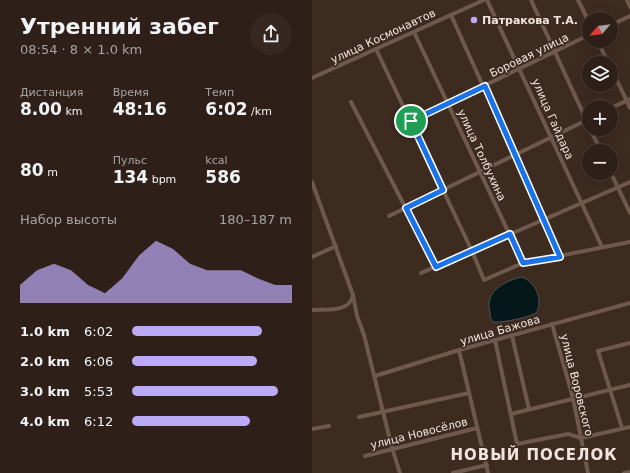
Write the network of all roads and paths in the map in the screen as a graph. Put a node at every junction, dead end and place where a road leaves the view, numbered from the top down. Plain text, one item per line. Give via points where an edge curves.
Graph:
1 (484, 0) edge
2 (487, 0) edge
3 (531, 0) edge
4 (578, 0) edge
5 (627, 0) edge
6 (630, 7) edge
7 (584, 12) edge
8 (451, 15) junction
9 (630, 16) edge
10 (618, 22) edge
11 (414, 32) junction
12 (582, 39) edge
13 (376, 49) junction
14 (554, 54) junction
15 (520, 70) junction
16 (312, 78) edge
17 (618, 81) edge
18 (485, 86) junction
19 (628, 100) edge
20 (351, 102) dead end
21 (448, 104) junction
22 (618, 105) edge
23 (582, 108) edge
24 (630, 108) edge
25 (411, 121) junction
26 (582, 123) edge
27 (552, 138) junction
28 (514, 156) junction
29 (480, 172) junction
30 (614, 180) edge
31 (312, 182) edge
32 (630, 182) edge
33 (618, 187) junction
34 (443, 190) junction
35 (581, 203) junction
36 (406, 208) junction
37 (630, 213) edge
38 (389, 216) dead end
39 (543, 219) junction
40 (510, 234) junction
41 (630, 242) edge
42 (336, 246) junction
43 (602, 247) junction
44 (472, 251) junction
45 (312, 256) edge
46 (560, 257) junction
47 (523, 263) junction
48 (436, 267) junction
49 (421, 273) dead end
50 (353, 292) junction
51 (630, 303) edge
52 (312, 310) edge
53 (552, 324) junction
54 (512, 336) junction
55 (495, 340) junction
56 (630, 343) edge
57 (460, 350) junction
58 (375, 376) junction
59 (630, 385) edge
60 (611, 389) junction
61 (470, 393) junction
62 (573, 398) junction
63 (529, 410) junction
64 (384, 412) junction
65 (511, 414) junction
66 (360, 417) dead end
67 (329, 426) dead end
68 (630, 427) edge
69 (477, 428) junction
70 (622, 428) junction
71 (312, 429) edge
72 (581, 438) junction
73 (392, 448) junction
74 (365, 456) dead end
75 (486, 465) junction
76 (630, 472) edge
77 (400, 473) edge
78 (453, 473) edge
79 (488, 473) edge
80 (588, 473) edge
81 (624, 473) edge

1 - 8 street, улица Космонавтов
2 - 15 street, улица Гайдара
3 - 14 street
4 - 7 street
5 - 6 street
8 - 11 street, улица Космонавтов
8 - 18 street
9 - 10 street
11 - 13 street, улица Космонавтов
11 - 21 street, улица Толбухина
12 - 14 street, Боровая улица
13 - 16 street, улица Космонавтов
13 - 25 street
14 - 15 street, Боровая улица
14 - 23 street
15 - 18 street, Боровая улица
15 - 27 street, улица Гайдара
17 - 19 street
18 - 21 street, Боровая улица
18 - 28 street
19 - 22 street
19 - 24 street
20 - 36 street
21 - 25 street, Боровая улица
21 - 29 street, улица Толбухина
25 - 34 street
26 - 27 street
27 - 28 street
27 - 35 street, улица Гайдара
28 - 29 street
28 - 39 street
29 - 34 street
29 - 40 street, улица Толбухина
30 - 33 street
31 - 42 street
32 - 33 street
33 - 35 street
33 - 37 street
34 - 36 street
34 - 44 street
35 - 39 street
35 - 43 street, улица Гайдара
36 - 38 street
36 - 48 street
39 - 40 street
39 - 46 street
40 - 44 street
40 - 47 street, улица Толбухина
41 - 43 street
42 - 45 street
42 - 50 street
43 - 46 street
44 - 47 street via 484,280
44 - 48 street
46 - 47 street
48 - 49 street
50 - 52 street via 353,299 343,308
50 - 58 street via 357,316
51 - 53 street, улица Бажова
53 - 54 street, улица Бажова
53 - 62 street, улица Воровского
54 - 55 street, улица Бажова
54 - 63 street
55 - 57 street, улица Бажова
55 - 65 street
56 - 60 street via 598,351
57 - 58 street, улица Бажова
57 - 61 street
58 - 64 street
59 - 60 street
60 - 62 street
60 - 70 street
61 - 64 street
61 - 69 street
62 - 63 street
62 - 72 street, улица Воровского
63 - 65 street
64 - 66 street
64 - 73 street
65 - 72 street via 517,444 568,434
67 - 71 street
68 - 70 street
69 - 73 street, улица Новосёлов
69 - 75 street
70 - 72 street
72 - 80 street, улица Воровского
73 - 74 street, улица Новосёлов
73 - 77 street
75 - 78 street
75 - 79 street
76 - 81 street

